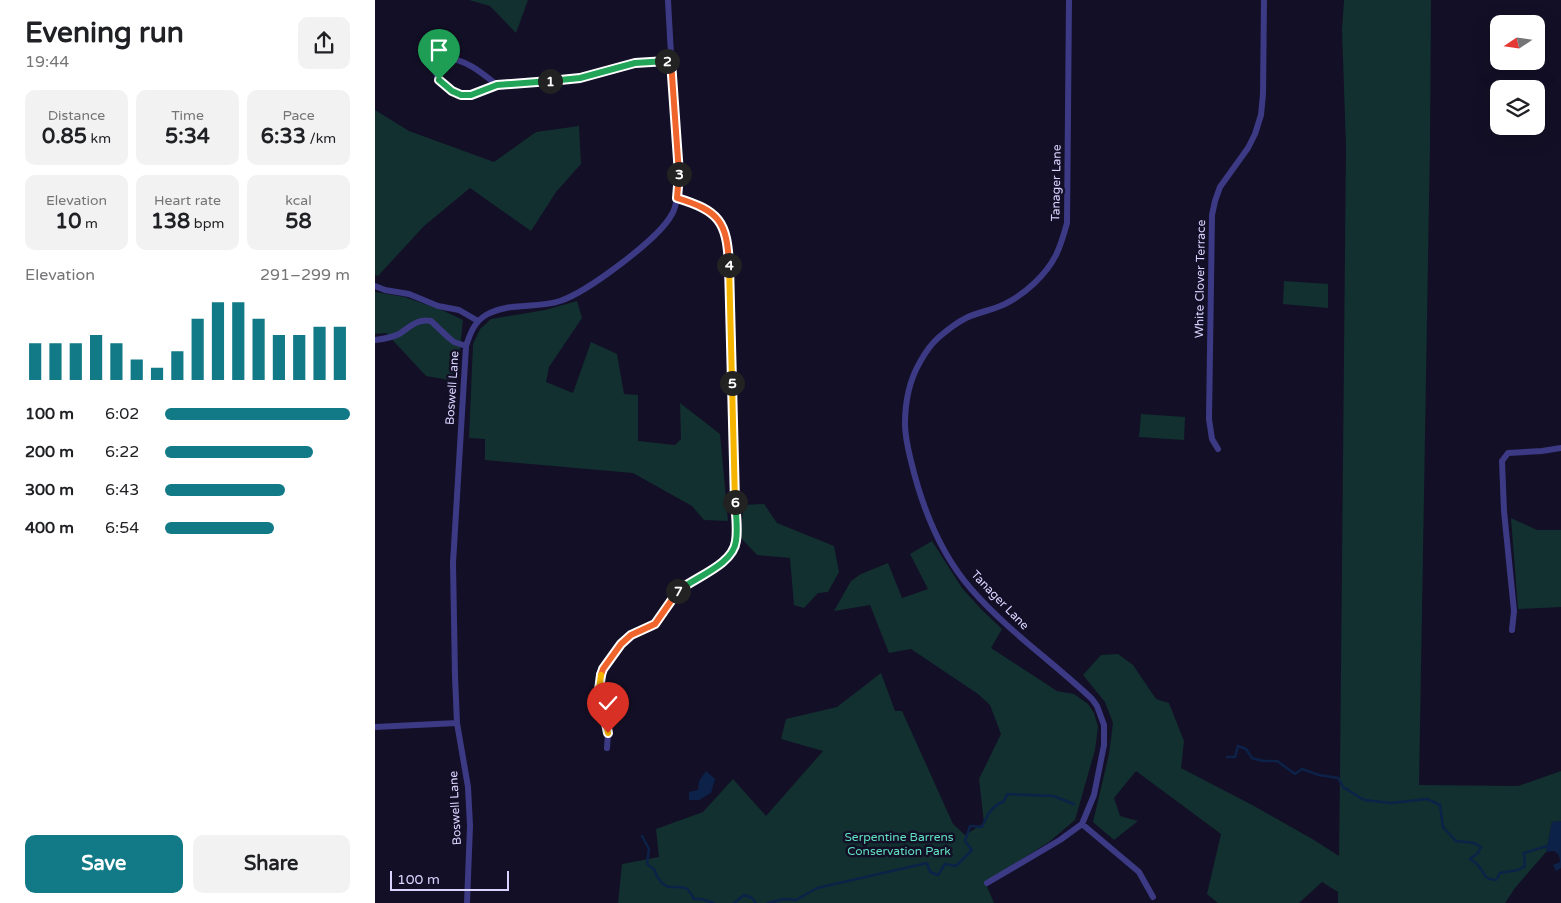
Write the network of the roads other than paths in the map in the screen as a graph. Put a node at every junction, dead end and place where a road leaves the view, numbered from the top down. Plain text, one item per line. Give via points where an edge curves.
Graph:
1 (668, 0) edge
2 (1069, 0) edge
3 (1264, 0) edge
4 (671, 61) junction
5 (497, 85) junction
6 (677, 198) junction
7 (375, 286) edge
8 (478, 321) junction
9 (375, 340) edge
10 (466, 346) junction
11 (1561, 448) edge
12 (1218, 449) dead end
13 (1512, 630) dead end
14 (457, 723) junction
15 (375, 728) edge
16 (607, 748) dead end
17 (1082, 824) junction
18 (987, 883) dead end
19 (1153, 897) dead end
20 (467, 903) edge

1 - 4 street
2 - 17 street, Tanager Lane via 1067,223 1061,243 1043,274 1027,290 1005,304 966,318 937,338 917,367 908,388 905,425 907,448 919,492 932,527 956,569 1009,627 1097,706 1104,726 1104,745 1094,795
3 - 12 street, White Clover Terrace via 1261,115 1248,148 1220,188 1212,215 1209,419 1212,439
4 - 5 street via 635,63 580,78
4 - 6 street via 680,169
5 - 5 street via 471,95 461,95 437,77 437,66 445,58 460,61
6 - 8 street via 672,214 652,239 579,293 543,305 496,310
6 - 16 street via 711,213 726,236 737,540 725,560 677,592 655,624 626,638 607,661 599,690 608,733
7 - 8 street via 459,310
8 - 10 street, Boswell Lane
9 - 10 street via 398,335 409,326 427,320 454,342
10 - 14 street, Boswell Lane via 453,563
11 - 13 street via 1508,453 1502,461 1514,611
14 - 15 street
14 - 20 street, Boswell Lane via 468,788
17 - 18 street
17 - 19 street via 1139,872

